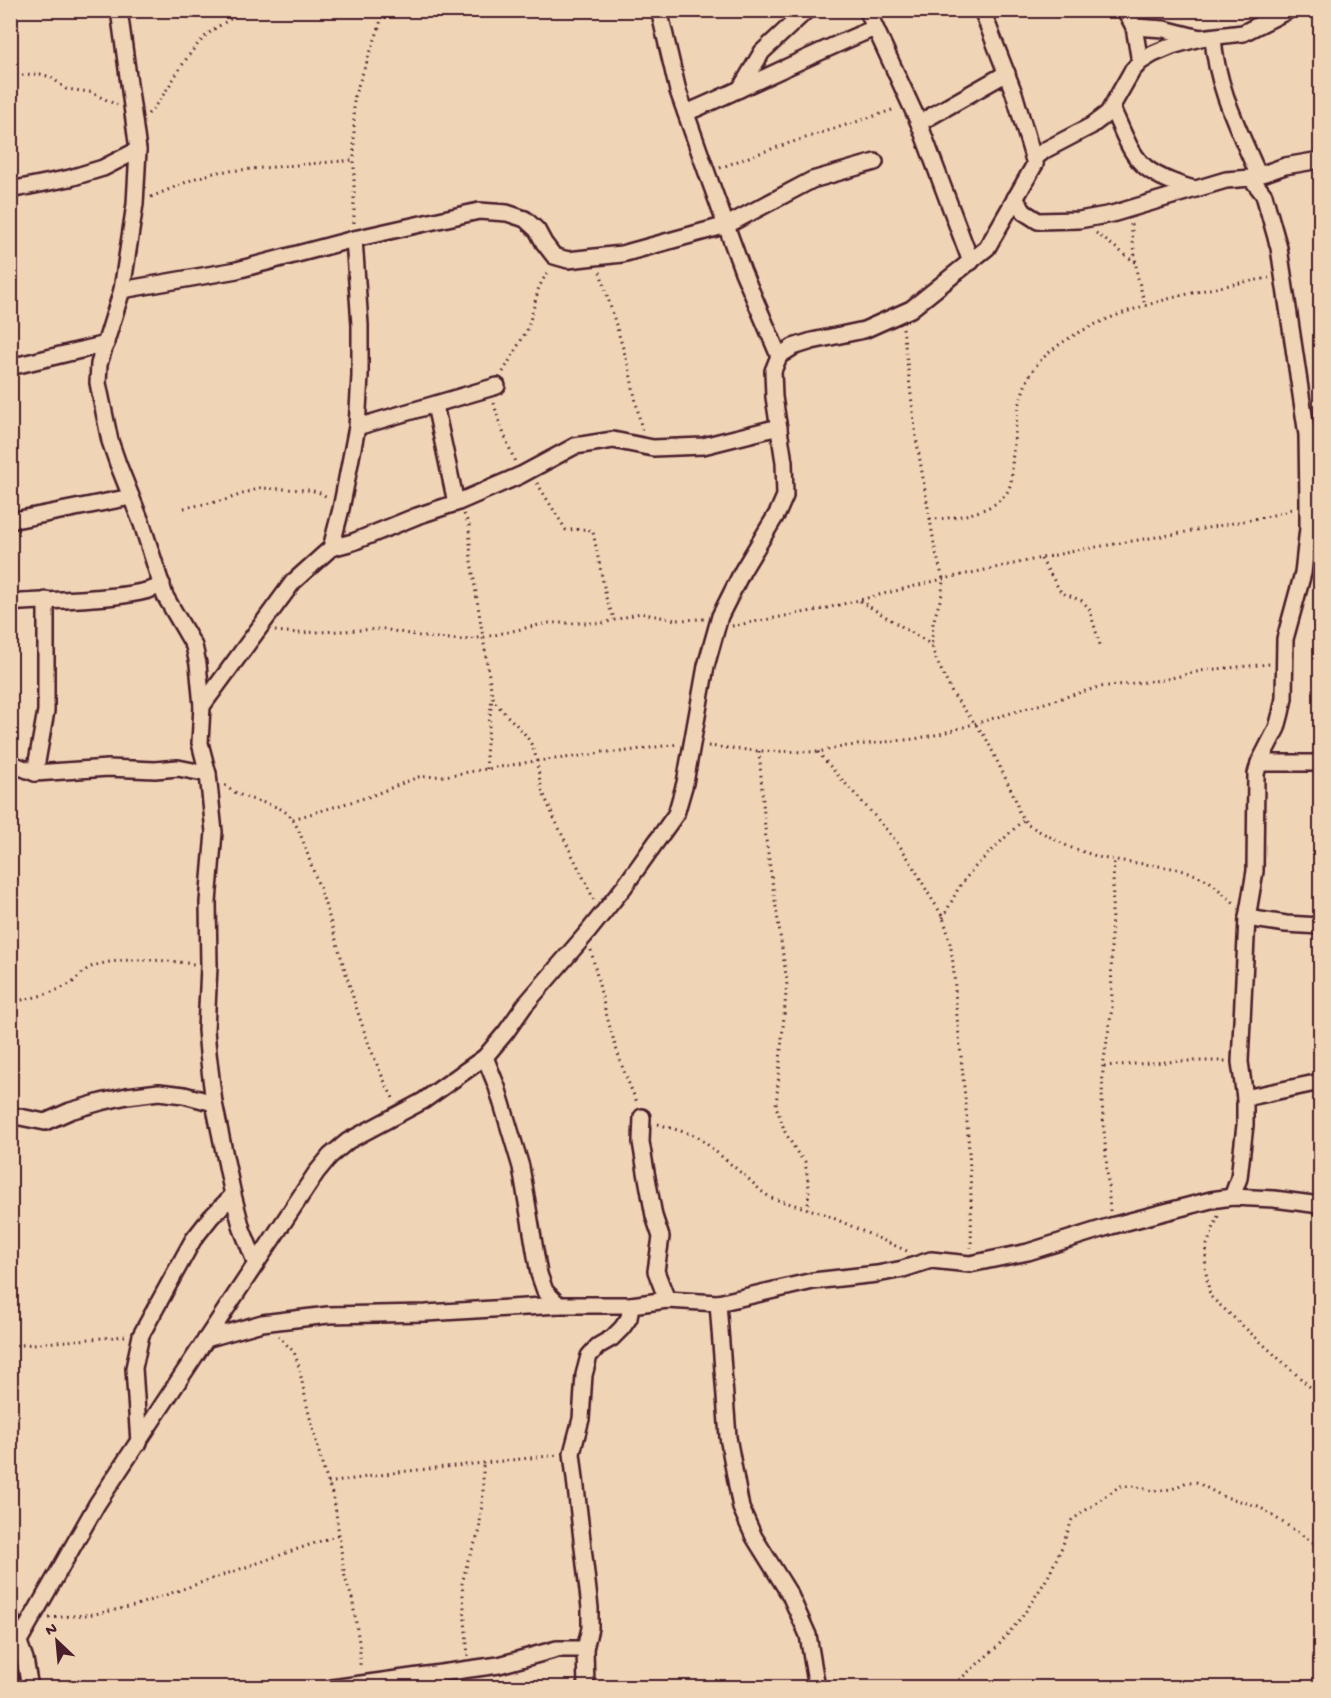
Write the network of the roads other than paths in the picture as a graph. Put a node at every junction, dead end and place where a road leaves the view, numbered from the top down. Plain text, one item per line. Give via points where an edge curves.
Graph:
1 (119, 10) edge
2 (659, 10) edge
3 (807, 10) edge
4 (867, 10) edge
5 (982, 10) edge
6 (1125, 10) edge
7 (1289, 10) edge
8 (1134, 27) junction
9 (875, 28) junction
10 (1207, 38) junction
11 (1140, 62) junction
12 (1007, 73) junction
13 (741, 89) junction
14 (1112, 108) junction
15 (686, 112) junction
16 (919, 123) junction
17 (138, 150) junction
18 (1320, 160) edge
19 (875, 162) dead end
20 (1035, 164) junction
21 (1255, 176) junction
22 (1194, 189) junction
23 (10, 190) edge
24 (1015, 198) junction
25 (727, 225) junction
26 (354, 238) junction
27 (971, 261) junction
28 (122, 290) junction
29 (106, 344) junction
30 (779, 356) junction
31 (10, 367) edge
32 (497, 386) road end
33 (435, 405) junction
34 (1320, 424) edge
35 (357, 427) junction
36 (779, 427) junction
37 (1307, 435) junction
38 (130, 497) junction
39 (456, 504) junction
40 (10, 521) edge
41 (331, 548) junction
42 (162, 584) junction
43 (46, 600) junction
44 (10, 603) edge
45 (202, 706) junction
46 (10, 763) edge
47 (1259, 763) junction
48 (1320, 764) edge
49 (35, 773) junction
50 (208, 774) junction
51 (1247, 918) junction
52 (1320, 926) edge
53 (485, 1057) junction
54 (1320, 1082) edge
55 (1245, 1098) junction
56 (214, 1103) junction
57 (10, 1115) edge
58 (642, 1117) road end
59 (233, 1195) junction
60 (1232, 1197) junction
61 (1320, 1205) edge
62 (256, 1264) junction
63 (667, 1300) junction
64 (718, 1303) junction
65 (559, 1305) junction
66 (631, 1305) junction
67 (206, 1339) junction
68 (139, 1443) junction
69 (10, 1617) edge
70 (19, 1641) junction
71 (585, 1649) junction
72 (30, 1688) edge
73 (332, 1688) edge
74 (586, 1688) edge
75 (817, 1688) edge

1 - 17 street
2 - 15 street
3 - 13 street via 762,52
4 - 9 street
5 - 12 street
6 - 8 street
7 - 10 street via 1244,33
8 - 10 street
8 - 11 street
9 - 13 street
9 - 16 street
10 - 11 street via 1172,46
10 - 21 street
11 - 14 street
12 - 16 street
12 - 20 street
13 - 15 street
14 - 20 street via 1091,126 1045,150 1034,159
14 - 22 street via 1139,162 1156,176
15 - 25 street
16 - 27 street
17 - 23 street via 81,175
17 - 28 street via 135,204
18 - 21 street
19 - 25 street via 812,180
20 - 24 street
21 - 22 street
21 - 37 street via 1279,248
22 - 24 street via 1079,220 1038,221 1024,212
24 - 27 street via 987,248
25 - 26 street via 622,254 568,260 554,256 525,219 507,213 479,211
25 - 30 street
26 - 28 street via 237,270
26 - 35 street via 360,325
27 - 30 street via 902,314 864,330 812,340
28 - 29 street
29 - 31 street
29 - 38 street via 98,383 110,441
30 - 36 street via 773,371
32 - 33 street
33 - 35 street
33 - 39 street
34 - 37 street
35 - 41 street
36 - 39 street via 703,446 645,447 613,440 575,446
36 - 53 street via 785,496 718,623 676,814 587,933
37 - 47 street via 1308,528 1303,573 1288,626 1281,713
38 - 40 street
38 - 42 street
39 - 41 street
41 - 45 street via 293,582
42 - 43 street via 141,593
42 - 45 street via 194,646
43 - 44 street
43 - 49 street via 46,711
45 - 50 street via 200,743
46 - 49 street
47 - 48 street
47 - 51 street via 1255,871
49 - 50 street via 90,768 178,768
50 - 56 street via 214,832 208,902 206,1030
51 - 52 street
51 - 55 street via 1240,1062
53 - 62 street via 423,1101 348,1141 330,1156
53 - 65 street via 521,1167 539,1274 545,1291
54 - 55 street
55 - 60 street via 1242,1156
56 - 57 street via 159,1092 101,1102 45,1122
56 - 59 street
58 - 63 street via 645,1172 661,1237 656,1271
59 - 62 street
59 - 68 street via 193,1240 141,1335 134,1368
60 - 61 street
60 - 64 street via 970,1264 931,1260 903,1269 813,1281
62 - 67 street
63 - 64 street
63 - 66 street
64 - 75 street via 728,1437 741,1508 808,1635
65 - 66 street
65 - 67 street via 328,1315 262,1323
66 - 71 street via 622,1328 589,1356 572,1454 591,1608
67 - 68 street
68 - 70 street via 98,1504
69 - 70 street
70 - 72 street
71 - 73 street via 557,1648 499,1665
71 - 74 street

